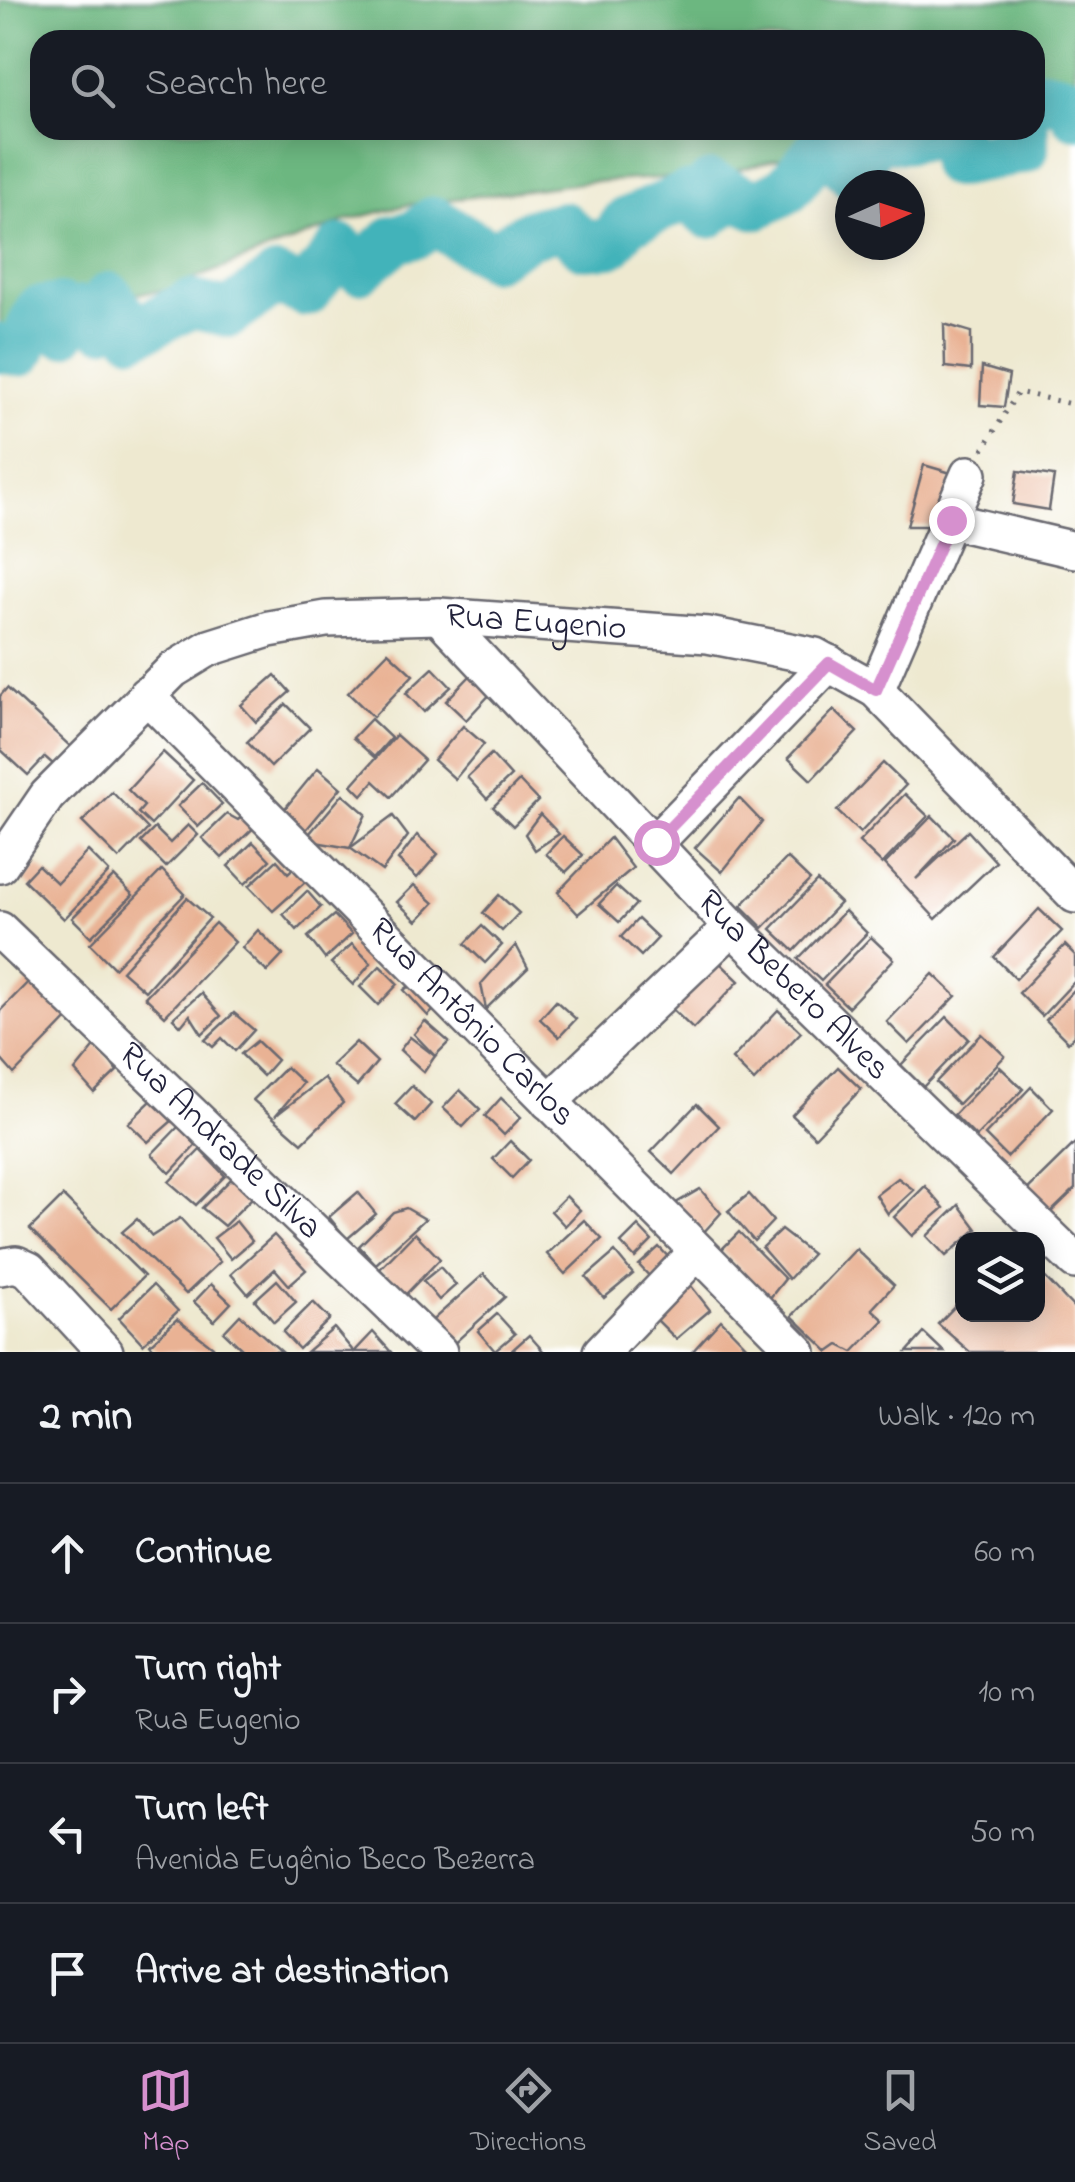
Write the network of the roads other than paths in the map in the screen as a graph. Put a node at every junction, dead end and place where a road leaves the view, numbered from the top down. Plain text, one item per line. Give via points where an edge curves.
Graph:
1 (969, 474) road end
2 (951, 520) junction
3 (1075, 550) edge
4 (439, 616) junction
5 (829, 663) junction
6 (876, 690) junction
7 (146, 694) junction
8 (656, 842) junction
9 (0, 865) edge
10 (1075, 894) edge
11 (732, 927) junction
12 (0, 930) edge
13 (550, 1102) junction
14 (696, 1252) junction
15 (1075, 1261) edge
16 (0, 1266) edge
17 (105, 1352) edge
18 (439, 1352) edge
19 (601, 1352) edge
20 (798, 1352) edge

1 - 2 street
2 - 3 street
2 - 6 street
4 - 5 street, Rua Eugenio via 708,635
4 - 7 street, Rua Eugenio via 326,618 269,629 209,648
4 - 8 street, Rua Bebeto Alves
5 - 6 street, Rua Eugenio
5 - 8 street
6 - 10 street, Rua Eugenio
7 - 9 street, Rua Eugenio via 47,796
7 - 13 street, Rua Antônio Carlos
8 - 11 street, Rua Bebeto Alves
11 - 13 street
11 - 15 street, Rua Bebeto Alves
12 - 18 street, Rua Andrade Silva
13 - 14 street, Rua Antônio Carlos
14 - 19 street
14 - 20 street, Rua Antônio Carlos
16 - 17 street via 30,1270

